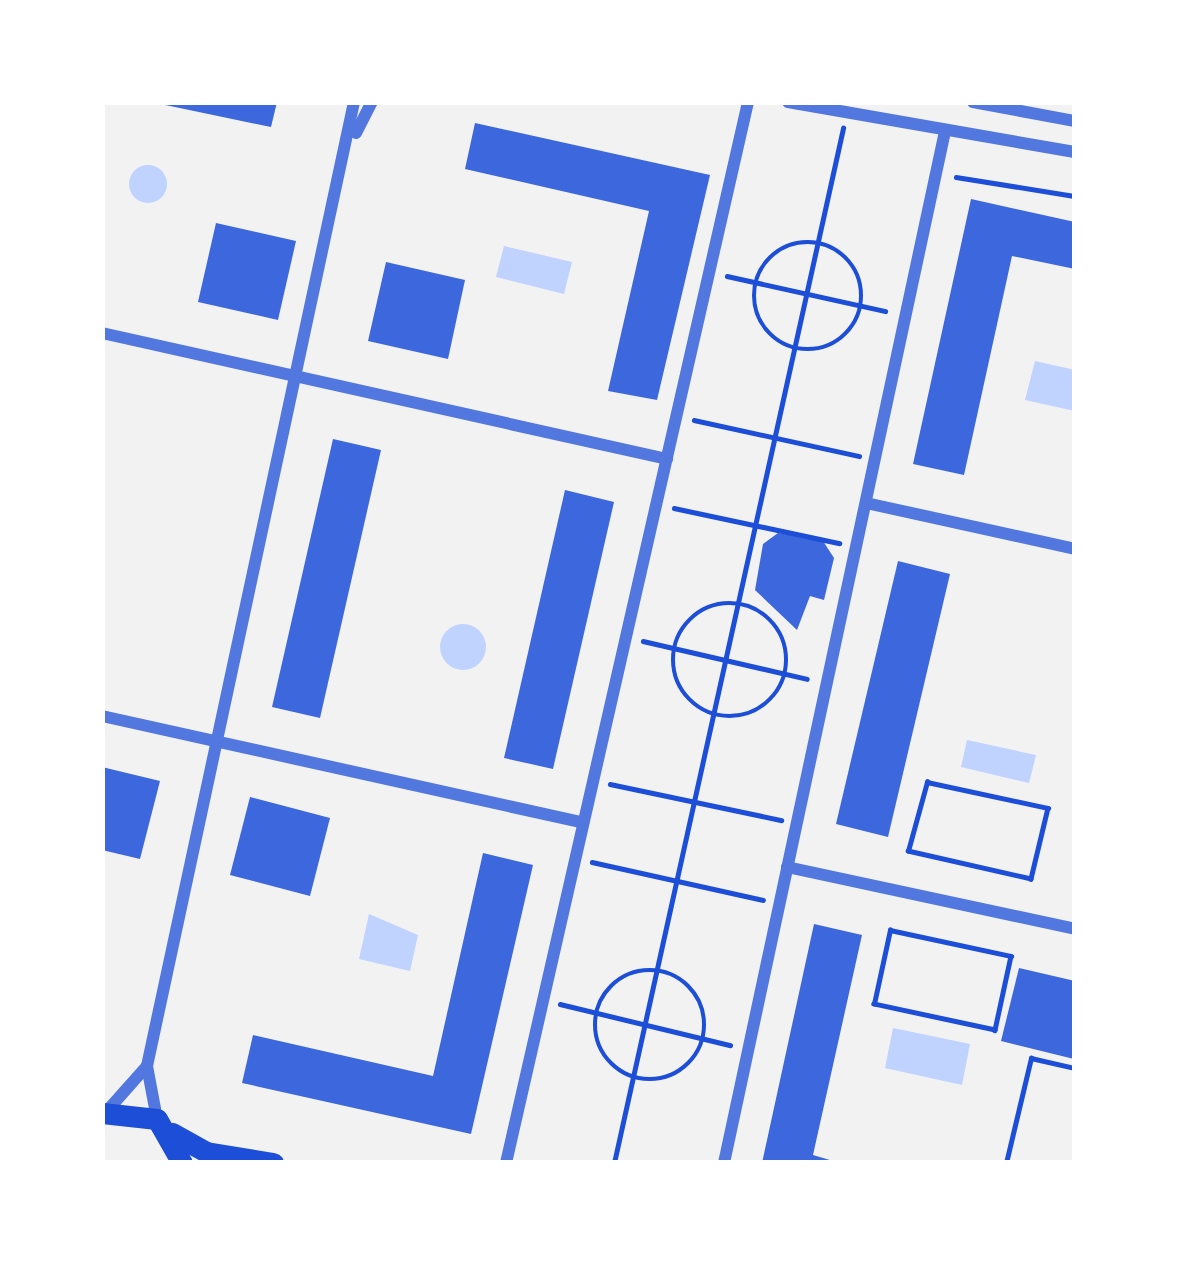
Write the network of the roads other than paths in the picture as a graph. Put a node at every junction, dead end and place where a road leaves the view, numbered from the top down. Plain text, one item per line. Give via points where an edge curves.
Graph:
1 (354, 102) edge
2 (372, 102) edge
3 (748, 102) edge
4 (788, 102) edge
5 (973, 102) edge
6 (1075, 121) edge
7 (945, 130) junction
8 (356, 134) junction
9 (1075, 152) edge
10 (102, 333) edge
11 (301, 378) junction
12 (667, 459) junction
13 (866, 503) junction
14 (1075, 549) edge
15 (102, 716) edge
16 (219, 742) junction
17 (584, 823) junction
18 (787, 868) junction
19 (1075, 929) edge
20 (147, 1066) junction
21 (105, 1112) edge
22 (164, 1125) junction
23 (182, 1163) edge
24 (273, 1163) edge
25 (506, 1163) edge
26 (724, 1163) edge

1 - 8 street
2 - 8 street
3 - 12 street
4 - 7 street
5 - 6 street
7 - 9 street
7 - 13 street
8 - 11 street
10 - 11 street
11 - 12 street
11 - 16 street
12 - 17 street
13 - 14 street
13 - 18 street
15 - 16 street
16 - 17 street
16 - 20 street
17 - 25 street
18 - 19 street
18 - 26 street
20 - 21 street
20 - 22 street
21 - 22 main road
22 - 23 main road
22 - 24 main road via 206,1152

